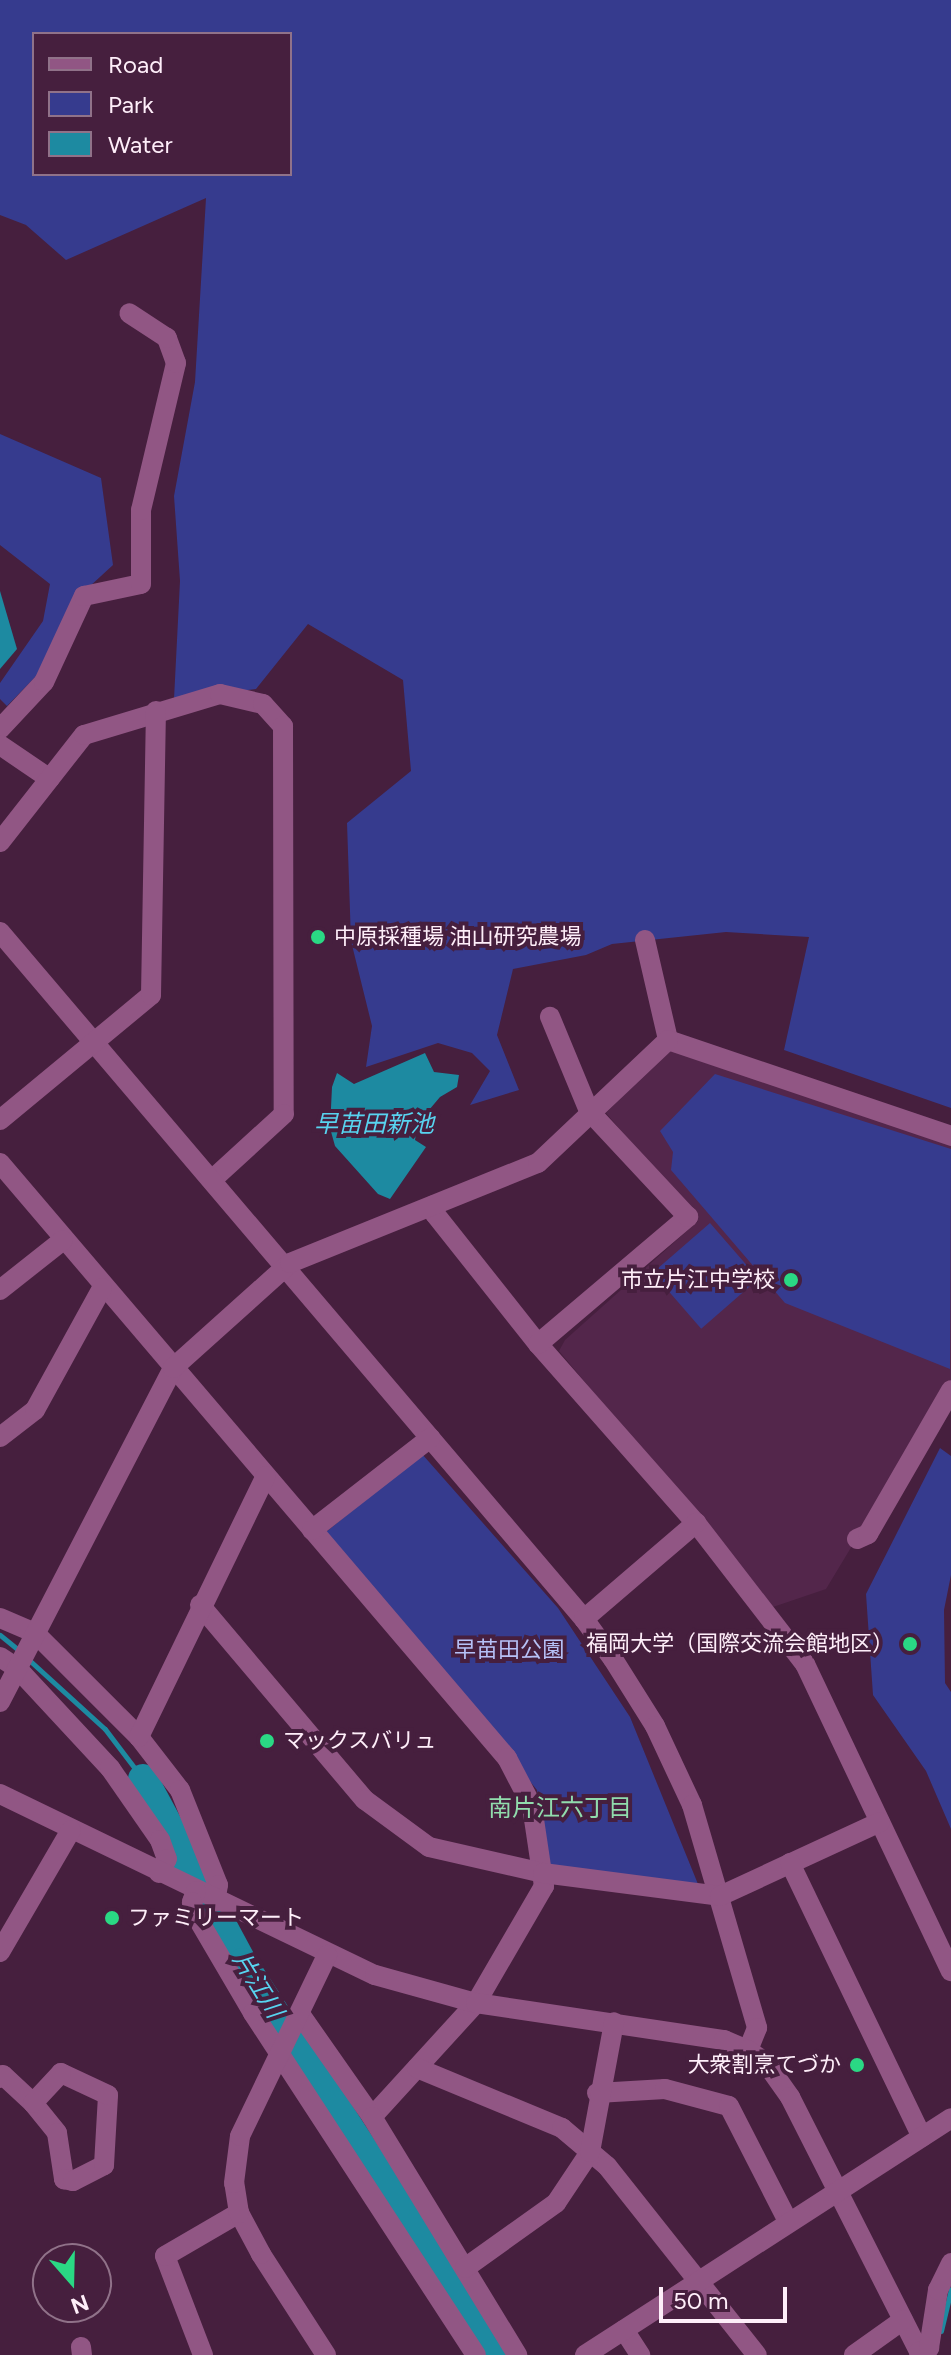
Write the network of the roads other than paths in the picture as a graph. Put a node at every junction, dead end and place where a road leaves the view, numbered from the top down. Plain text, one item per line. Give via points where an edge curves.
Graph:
1 (129, 313) dead end
2 (156, 711) junction
3 (0, 729) edge
4 (0, 745) edge
5 (50, 779) junction
6 (0, 842) edge
7 (0, 932) edge
8 (645, 940) dead end
9 (550, 1017) dead end
10 (668, 1040) junction
11 (93, 1042) junction
12 (589, 1111) junction
13 (0, 1120) edge
14 (951, 1136) edge
15 (0, 1163) edge
16 (212, 1180) junction
17 (434, 1205) junction
18 (63, 1240) junction
19 (284, 1268) junction
20 (102, 1288) junction
21 (0, 1290) edge
22 (538, 1344) junction
23 (173, 1368) junction
24 (951, 1390) edge
25 (0, 1437) edge
26 (430, 1438) junction
27 (266, 1476) junction
28 (696, 1523) junction
29 (312, 1530) junction
30 (857, 1539) dead end
31 (200, 1605) junction
32 (0, 1618) edge
33 (584, 1619) junction
34 (35, 1633) junction
35 (9, 1663) edge
36 (0, 1702) edge
37 (139, 1737) junction
38 (0, 1794) edge
39 (880, 1822) junction
40 (71, 1830) junction
41 (790, 1863) junction
42 (159, 1873) junction
43 (543, 1873) junction
44 (196, 1891) junction
45 (720, 1896) junction
46 (215, 1902) junction
47 (0, 1952) edge
48 (327, 1955) junction
49 (951, 1971) edge
50 (476, 2003) junction
51 (300, 2014) junction
52 (614, 2022) junction
53 (279, 2047) junction
54 (748, 2050) junction
55 (417, 2068) junction
56 (1, 2075) edge
57 (597, 2093) junction
58 (33, 2103) junction
59 (372, 2117) junction
60 (951, 2118) edge
61 (922, 2137) junction
62 (590, 2152) junction
63 (838, 2192) junction
64 (239, 2213) junction
65 (789, 2223) junction
66 (951, 2263) edge
67 (465, 2268) junction
68 (701, 2282) junction
69 (903, 2320) junction
70 (624, 2330) junction
71 (920, 2354) edge
72 (203, 2355) edge
73 (326, 2355) edge
74 (476, 2355) edge
75 (517, 2355) edge
76 (585, 2355) edge
77 (640, 2355) edge
78 (757, 2355) edge
79 (854, 2355) edge

1 - 3 street via 167,338 176,363 141,510 141,584 84,596 44,682
2 - 5 street via 84,735
2 - 11 street via 151,995
2 - 16 street via 220,694 263,704 283,726 284,1114
4 - 5 street
5 - 6 street
7 - 11 street
8 - 10 street
9 - 12 street
10 - 12 street
10 - 14 street
11 - 13 street
11 - 16 street
12 - 17 street via 538,1163
12 - 22 street via 688,1217
15 - 18 street
16 - 19 street
17 - 19 street
17 - 22 street via 435,1214
18 - 20 street
18 - 21 street
19 - 23 street
19 - 26 street
20 - 23 street
20 - 25 street via 35,1410
22 - 28 street
23 - 27 street
23 - 34 street
24 - 30 street via 868,1534
26 - 29 street
26 - 33 street
27 - 29 street
27 - 31 street
28 - 33 street
28 - 39 street via 805,1664
29 - 43 street via 507,1758 532,1806
31 - 37 street
31 - 43 street via 365,1800 429,1847
32 - 34 street
33 - 45 street via 655,1726 692,1805
34 - 35 street
34 - 37 street
35 - 36 street
35 - 42 street via 110,1768 160,1840 167,1859
37 - 46 street via 180,1790 218,1885
38 - 40 street
39 - 41 street
39 - 49 street
40 - 42 street
40 - 47 street
41 - 45 street
41 - 61 street
42 - 44 street
43 - 45 street
43 - 50 street via 544,1886
44 - 46 street
44 - 53 street via 195,1914
45 - 54 street via 757,2028
46 - 48 street
48 - 50 street via 375,1975
48 - 51 street
50 - 52 street
50 - 55 street
51 - 53 street
51 - 59 street
52 - 54 street via 724,2040
52 - 57 street
53 - 64 street via 240,2136 234,2183
53 - 74 street
54 - 63 street via 766,2063 790,2097
55 - 59 street
55 - 62 street via 562,2128
56 - 58 street
57 - 62 street
57 - 65 street via 665,2089 729,2106
58 - 58 street via 57,2133 64,2179 73,2181 104,2165 108,2095 61,2073
59 - 67 street
60 - 61 street
61 - 63 street
62 - 67 street via 556,2203
62 - 68 street
63 - 65 street
63 - 69 street
64 - 72 street via 165,2256
64 - 73 street
65 - 68 street
66 - 71 street via 938,2290 929,2348
67 - 75 street
68 - 70 street
68 - 78 street
69 - 71 street
69 - 79 street
70 - 76 street
70 - 77 street

